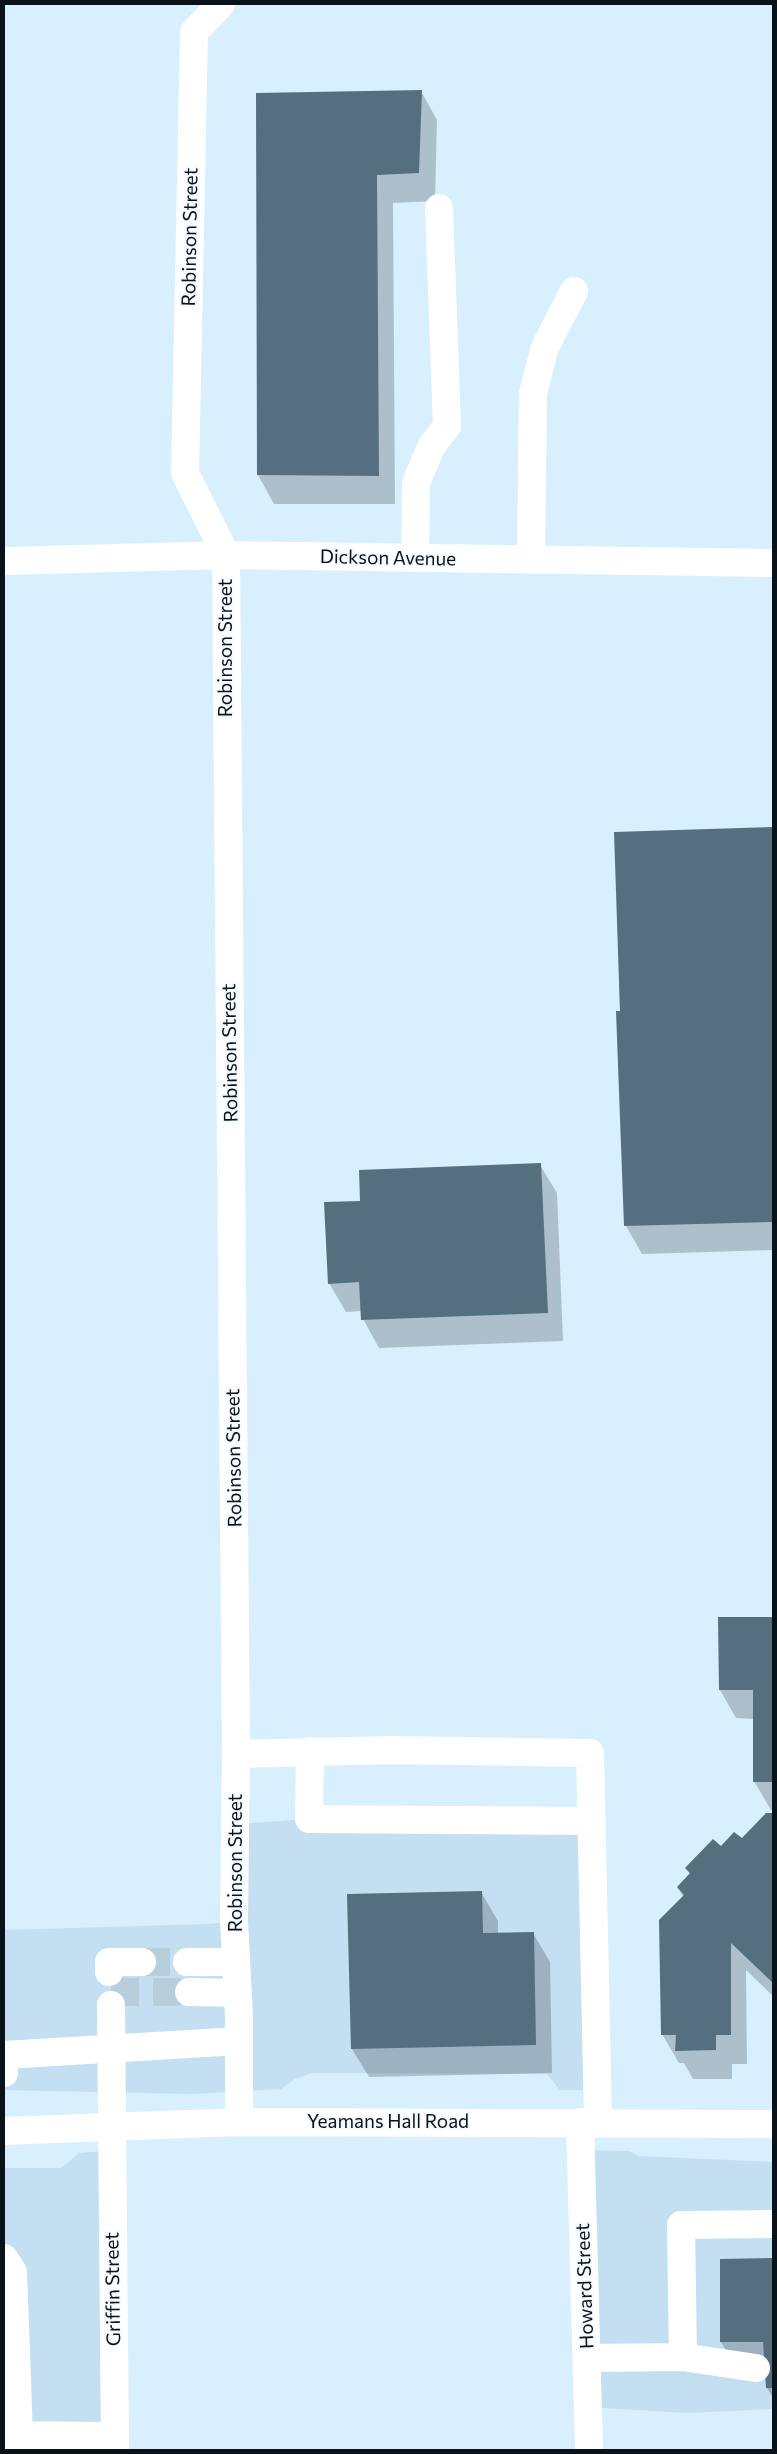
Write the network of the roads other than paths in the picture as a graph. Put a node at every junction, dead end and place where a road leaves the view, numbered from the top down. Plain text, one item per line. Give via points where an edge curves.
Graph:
1 (221, 4) edge
2 (439, 208) dead end
3 (574, 291) dead end
4 (226, 555) junction
5 (415, 558) junction
6 (532, 560) junction
7 (4, 561) edge
8 (773, 563) edge
9 (310, 1751) junction
10 (236, 1754) junction
11 (592, 1821) junction
12 (142, 1962) tunnel mouth
13 (187, 1962) tunnel mouth
14 (236, 1962) junction
15 (110, 1972) dead end
16 (189, 1992) tunnel mouth
17 (237, 1993) junction
18 (110, 2005) dead end
19 (239, 2041) junction
20 (111, 2049) junction
21 (4, 2073) edge
22 (239, 2122) junction
23 (589, 2122) junction
24 (773, 2124) edge
25 (111, 2128) junction
26 (4, 2130) edge
27 (773, 2224) edge
28 (4, 2258) edge
29 (683, 2357) junction
30 (587, 2358) junction
31 (756, 2368) dead end
32 (11, 2435) edge
33 (114, 2443) edge
34 (590, 2450) edge

1 - 4 street, Robinson Street via 194,32 185,473
2 - 5 street via 447,426 431,447 416,483
3 - 6 street via 545,347 533,393
4 - 5 street, Dickson Avenue
4 - 7 street, Dickson Avenue
4 - 10 street, Robinson Street
5 - 6 street, Dickson Avenue
6 - 8 street, Dickson Avenue
9 - 10 street
9 - 11 street, Howard Street via 590,1753
9 - 11 street via 309,1819
10 - 14 street, Robinson Street
11 - 23 street, Howard Street
12 - 15 street via 109,1962
13 - 14 street
14 - 17 street, Robinson Street
16 - 17 street
17 - 19 street, Robinson Street
18 - 20 street, Griffin Street
19 - 20 street
19 - 22 street, Robinson Street
20 - 21 street via 4,2055
20 - 25 street, Griffin Street
22 - 23 street, Yeamans Hall Road
22 - 25 street, Yeamans Hall Road
23 - 24 street, Yeamans Hall Road
23 - 30 street, Howard Street
25 - 26 street, Yeamans Hall Road
25 - 33 street, Griffin Street
27 - 29 street via 681,2226
28 - 32 street via 13,2272
29 - 30 street
29 - 31 street
30 - 34 street, Howard Street
32 - 33 street

